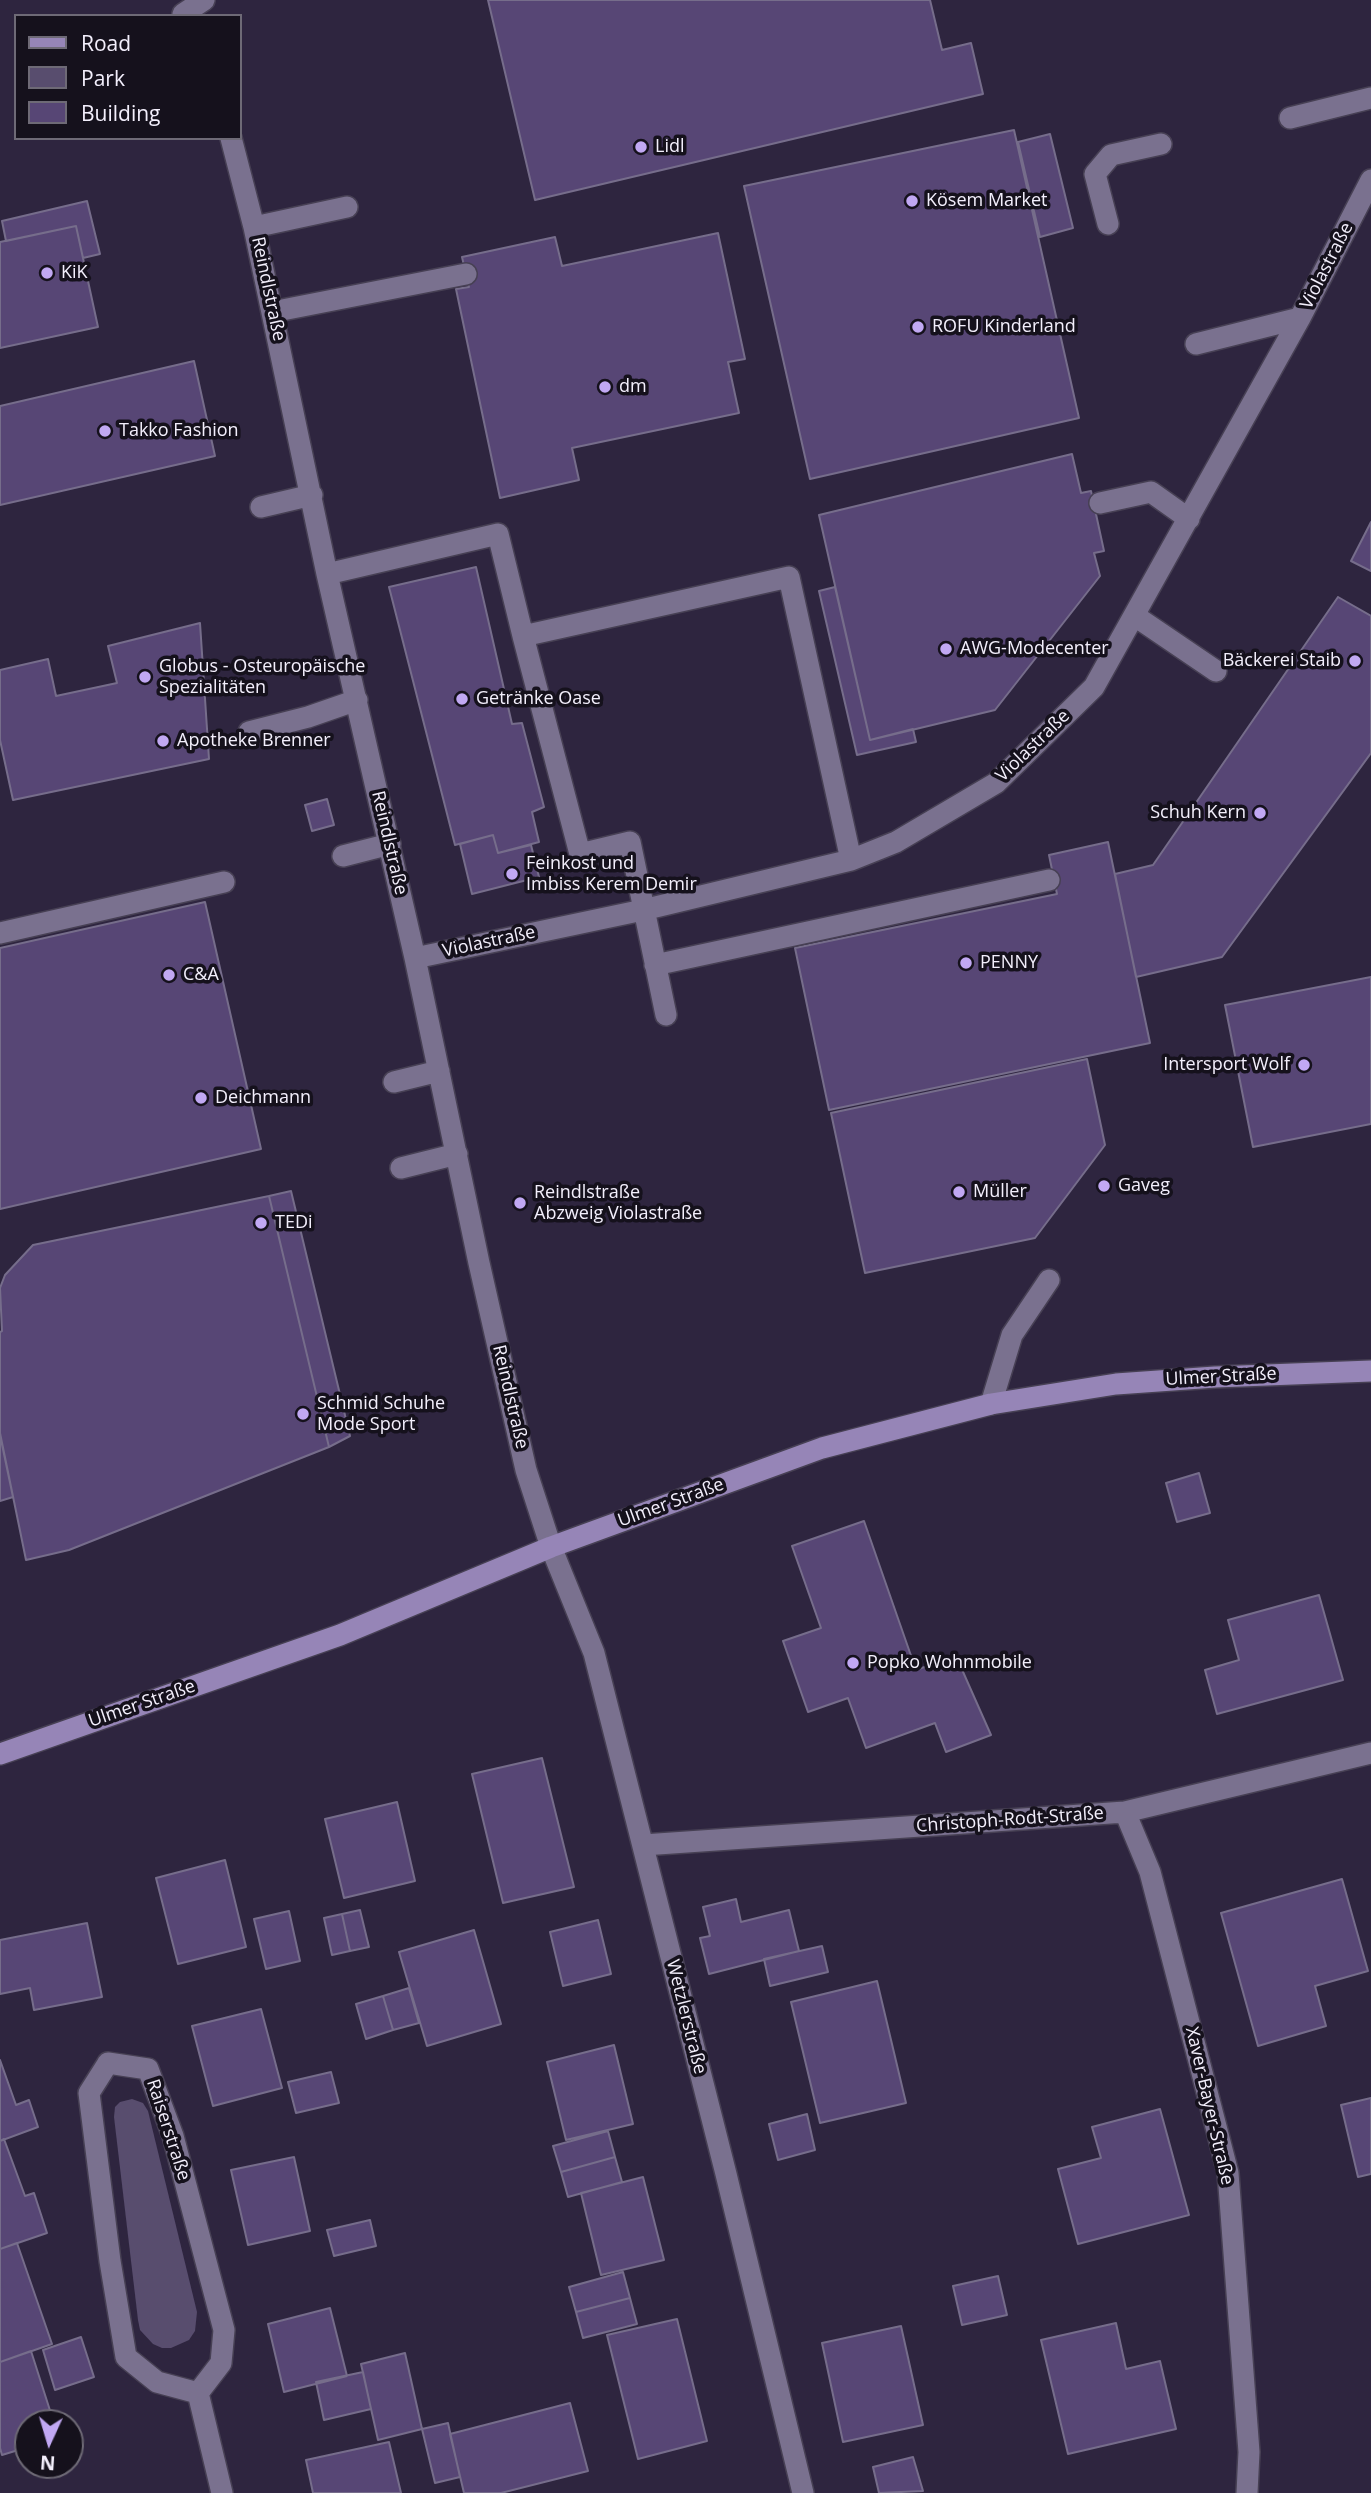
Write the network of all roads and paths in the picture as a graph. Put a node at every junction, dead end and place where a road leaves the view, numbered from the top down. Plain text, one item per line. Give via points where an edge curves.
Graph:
1 (204, 0) edge
2 (179, 10) edge
3 (1371, 98) edge
4 (1290, 118) dead end
5 (232, 140) edge
6 (1161, 144) dead end
7 (1371, 180) edge
8 (347, 207) dead end
9 (1108, 224) dead end
10 (254, 227) junction
11 (466, 274) dead end
12 (272, 312) junction
13 (1300, 318) junction
14 (1196, 344) dead end
15 (312, 495) junction
16 (1100, 503) dead end
17 (261, 507) dead end
18 (1189, 519) junction
19 (327, 575) junction
20 (1135, 616) junction
21 (523, 636) junction
22 (1216, 671) dead end
23 (357, 700) junction
24 (249, 732) dead end
25 (390, 844) junction
26 (343, 856) dead end
27 (851, 860) junction
28 (1049, 880) dead end
29 (224, 882) dead end
30 (643, 910) junction
31 (0, 933) edge
32 (415, 958) junction
33 (655, 965) junction
34 (666, 1014) dead end
35 (439, 1072) junction
36 (394, 1082) dead end
37 (457, 1154) junction
38 (401, 1168) dead end
39 (1049, 1280) dead end
40 (1371, 1371) edge
41 (991, 1404) junction
42 (551, 1547) junction
43 (1371, 1753) edge
44 (0, 1754) edge
45 (1125, 1812) junction
46 (643, 1845) junction
47 (198, 2393) junction
48 (222, 2493) edge
49 (802, 2493) edge
50 (1247, 2493) edge

1 - 2 street
3 - 4 street
5 - 10 street, Reindlstraße
6 - 9 street via 1111,155 1095,174
7 - 13 street, Violastraße
8 - 10 street
10 - 12 street, Reindlstraße
11 - 12 street
12 - 15 street, Reindlstraße
13 - 14 street
13 - 18 street, Violastraße
15 - 17 street
15 - 19 street, Reindlstraße
16 - 18 street via 1151,492
18 - 20 street, Violastraße
19 - 21 street via 498,534
19 - 23 street, Reindlstraße
20 - 22 street
20 - 27 street, Violastraße via 1094,687 996,783 896,842
21 - 27 street via 789,577
21 - 30 street via 580,854 631,842
23 - 24 street
23 - 25 street, Reindlstraße
25 - 26 street
25 - 32 street, Reindlstraße
27 - 30 street, Violastraße
28 - 33 street
29 - 31 street
30 - 32 street, Violastraße
30 - 33 street
32 - 35 street, Reindlstraße
33 - 34 street
35 - 36 street
35 - 37 street, Reindlstraße
37 - 38 street
37 - 42 street, Reindlstraße via 526,1470
39 - 41 street via 1012,1335
40 - 41 main road, Ulmer Straße via 1116,1384
41 - 42 main road, Ulmer Straße via 821,1448
42 - 44 main road, Ulmer Straße via 340,1634
42 - 46 street, Wetzlerstraße via 594,1653
43 - 45 street, Christoph-Rodt-Straße
45 - 46 street, Christoph-Rodt-Straße
45 - 50 street, Xaver-Bayer-Straße via 1150,1872 1228,2173 1249,2452
46 - 49 street, Wetzlerstraße
47 - 47 street, Raiserstraße via 157,2382 126,2357 89,2093 108,2063 148,2069 173,2136 224,2330 221,2362
47 - 48 street

